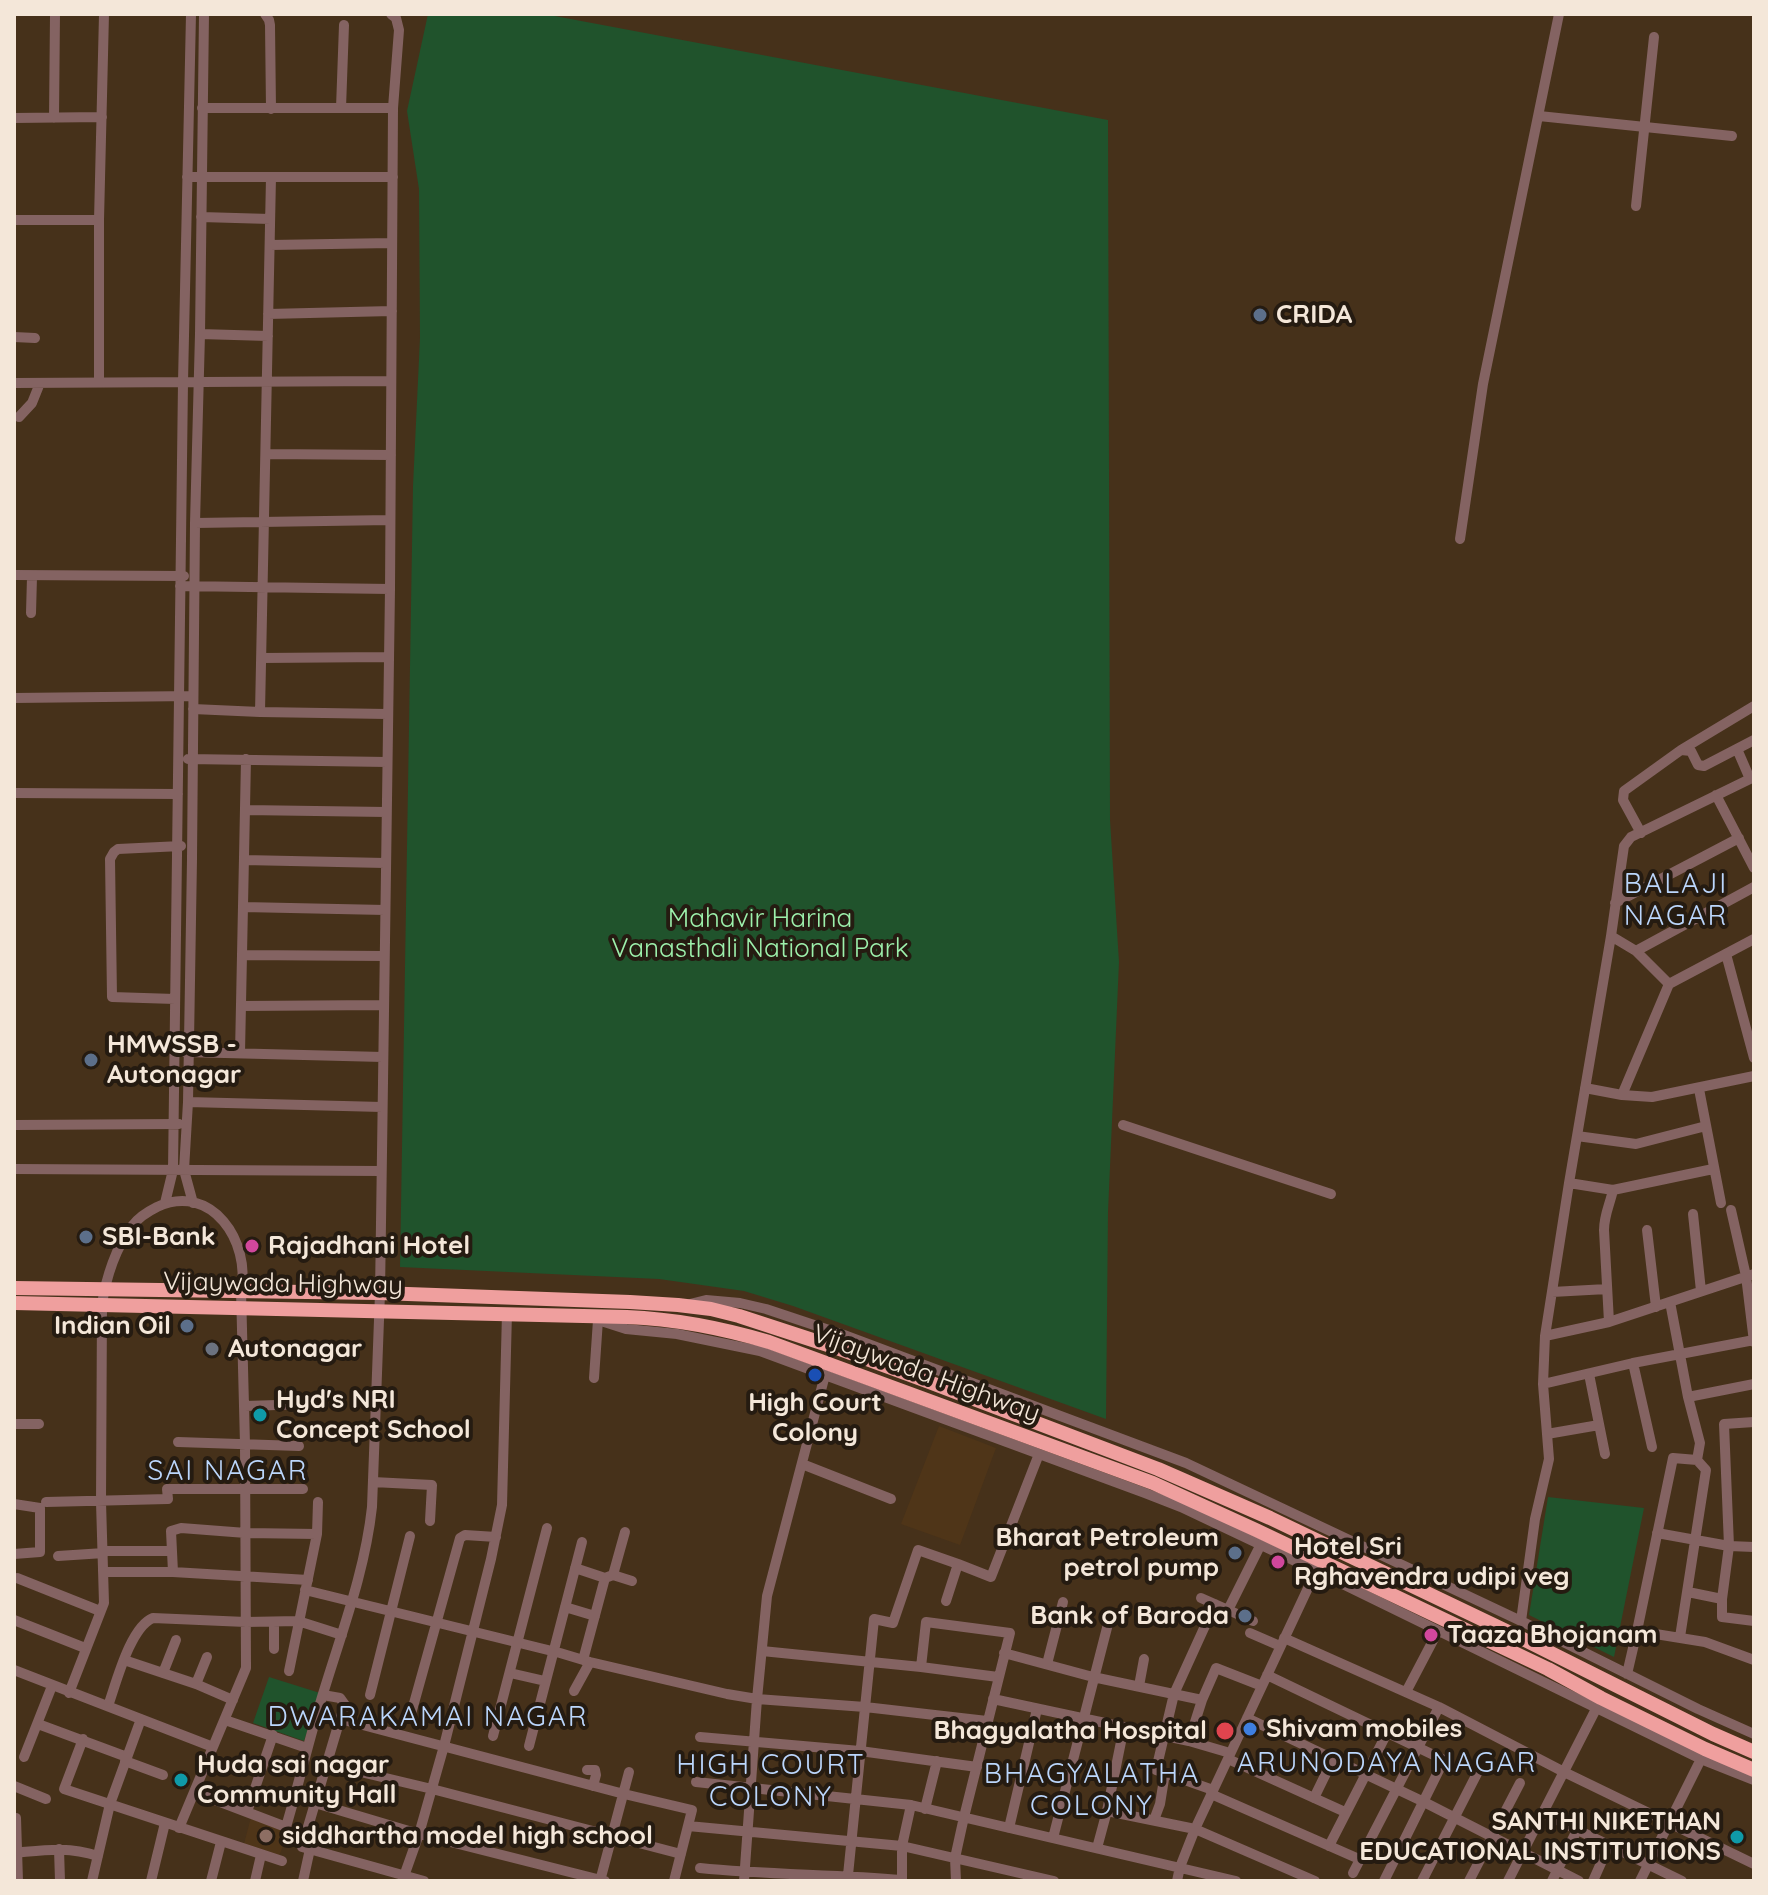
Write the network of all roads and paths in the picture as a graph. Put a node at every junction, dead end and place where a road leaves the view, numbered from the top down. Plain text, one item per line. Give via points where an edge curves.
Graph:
1 (55, 14) edge
2 (104, 14) edge
3 (191, 14) edge
4 (204, 14) edge
5 (265, 14) edge
6 (391, 14) edge
7 (1559, 14) edge
8 (344, 25) dead end
9 (1654, 37) dead end
10 (202, 108) junction
11 (341, 108) junction
12 (393, 108) junction
13 (271, 109) junction
14 (1539, 116) junction
15 (102, 117) junction
16 (14, 118) edge
17 (54, 118) junction
18 (1645, 127) junction
19 (1732, 136) dead end
20 (203, 176) junction
21 (187, 177) junction
22 (271, 177) junction
23 (393, 177) junction
24 (1636, 206) dead end
25 (201, 217) junction
26 (270, 219) junction
27 (14, 220) edge
28 (99, 220) junction
29 (392, 243) junction
30 (270, 245) junction
31 (392, 311) junction
32 (268, 314) junction
33 (200, 334) junction
34 (268, 336) junction
35 (14, 337) edge
36 (35, 338) dead end
37 (99, 381) junction
38 (391, 381) junction
39 (183, 382) junction
40 (198, 382) junction
41 (267, 382) junction
42 (14, 383) edge
43 (40, 383) junction
44 (19, 417) dead end
45 (266, 454) junction
46 (391, 455) junction
47 (390, 520) junction
48 (264, 522) junction
49 (195, 523) junction
50 (1460, 539) dead end
51 (14, 575) edge
52 (32, 577) junction
53 (180, 581) junction
54 (195, 581) junction
55 (263, 587) junction
56 (390, 589) junction
57 (31, 613) dead end
58 (388, 657) junction
59 (262, 658) junction
60 (193, 696) junction
61 (178, 697) junction
62 (14, 698) edge
63 (1754, 706) edge
64 (193, 709) junction
65 (260, 712) junction
66 (387, 714) junction
67 (1754, 740) edge
68 (1737, 749) junction
69 (1681, 750) junction
70 (178, 758) junction
71 (193, 759) junction
72 (246, 759) junction
73 (387, 762) junction
74 (1752, 778) edge
75 (14, 793) edge
76 (178, 794) junction
77 (1716, 795) junction
78 (245, 810) junction
79 (386, 812) junction
80 (1641, 833) junction
81 (1739, 838) junction
82 (192, 845) junction
83 (178, 846) junction
84 (244, 860) junction
85 (385, 863) junction
86 (1754, 868) edge
87 (1754, 887) edge
88 (1615, 903) junction
89 (243, 907) junction
90 (385, 910) junction
91 (1611, 936) junction
92 (1754, 939) edge
93 (1636, 951) junction
94 (1726, 954) junction
95 (242, 955) junction
96 (384, 956) junction
97 (1669, 984) junction
98 (175, 999) junction
99 (383, 1005) junction
100 (241, 1006) junction
101 (175, 1052) junction
102 (188, 1052) junction
103 (240, 1053) junction
104 (383, 1057) junction
105 (1754, 1058) edge
106 (1754, 1076) edge
107 (1585, 1088) junction
108 (1699, 1089) junction
109 (1622, 1095) junction
110 (188, 1102) junction
111 (382, 1107) junction
112 (180, 1124) junction
113 (14, 1125) edge
114 (1123, 1125) dead end
115 (1706, 1126) junction
116 (1577, 1136) junction
117 (14, 1169) edge
118 (1713, 1169) junction
119 (179, 1170) junction
120 (381, 1171) junction
121 (1569, 1183) junction
122 (1613, 1190) junction
123 (1331, 1194) dead end
124 (165, 1203) junction
125 (193, 1203) junction
126 (1721, 1203) dead end
127 (1731, 1210) dead end
128 (1693, 1214) dead end
129 (1647, 1230) dead end
130 (1750, 1275) edge
131 (14, 1288) edge
132 (1607, 1289) junction
133 (241, 1291) junction
134 (1701, 1291) junction
135 (1552, 1292) junction
136 (380, 1293) junction
137 (103, 1297) junction
138 (1670, 1302) junction
139 (14, 1303) edge
140 (684, 1306) junction
141 (242, 1307) junction
142 (1656, 1307) junction
143 (379, 1310) junction
144 (507, 1313) junction
145 (596, 1318) junction
146 (1609, 1322) junction
147 (1545, 1336) junction
148 (1754, 1341) edge
149 (1679, 1354) junction
150 (1633, 1363) junction
151 (1589, 1374) junction
152 (825, 1375) junction
153 (594, 1378) dead end
154 (1543, 1384) junction
155 (1754, 1384) edge
156 (1688, 1397) junction
157 (309, 1404) dead end
158 (245, 1406) junction
159 (1754, 1422) edge
160 (14, 1424) edge
161 (39, 1424) dead end
162 (1599, 1425) junction
163 (1547, 1434) junction
164 (178, 1442) dead end
165 (245, 1444) junction
166 (299, 1446) dead end
167 (1652, 1447) dead end
168 (1039, 1454) junction
169 (1605, 1454) dead end
170 (1697, 1460) junction
171 (802, 1464) junction
172 (373, 1482) junction
173 (303, 1489) dead end
174 (246, 1490) junction
175 (891, 1499) dead end
176 (46, 1502) dead end
177 (101, 1502) junction
178 (318, 1502) dead end
179 (14, 1504) edge
180 (430, 1521) dead end
181 (547, 1528) dead end
182 (625, 1532) dead end
183 (246, 1533) junction
184 (1657, 1533) junction
185 (317, 1534) junction
186 (410, 1536) dead end
187 (496, 1537) junction
188 (1696, 1540) junction
189 (582, 1542) dead end
190 (1260, 1546) junction
191 (1729, 1546) junction
192 (1754, 1547) edge
193 (172, 1551) junction
194 (104, 1552) junction
195 (14, 1554) edge
196 (58, 1556) dead end
197 (958, 1564) junction
198 (575, 1568) junction
199 (1316, 1571) junction
200 (103, 1572) junction
201 (173, 1572) junction
202 (245, 1575) junction
203 (609, 1576) junction
204 (17, 1578) edge
205 (632, 1581) dead end
206 (307, 1585) junction
207 (1688, 1592) junction
208 (1201, 1598) dead end
209 (1722, 1599) junction
210 (946, 1601) dead end
211 (351, 1602) junction
212 (1063, 1602) dead end
213 (1215, 1604) junction
214 (565, 1607) junction
215 (1228, 1610) junction
216 (100, 1611) junction
217 (391, 1612) junction
218 (595, 1616) junction
219 (14, 1620) edge
220 (1109, 1620) dead end
221 (298, 1621) junction
222 (1253, 1621) dead end
223 (1521, 1621) junction
224 (1754, 1621) edge
225 (246, 1622) junction
226 (274, 1622) junction
227 (437, 1624) junction
228 (1438, 1631) junction
229 (1637, 1631) junction
230 (474, 1632) junction
231 (1250, 1633) dead end
232 (342, 1635) junction
233 (1680, 1637) junction
234 (176, 1640) dead end
235 (1282, 1642) junction
236 (517, 1644) junction
237 (85, 1648) junction
238 (274, 1649) dead end
239 (552, 1651) junction
240 (762, 1651) junction
241 (1004, 1653) junction
242 (207, 1657) dead end
243 (1144, 1659) dead end
244 (124, 1660) junction
245 (1754, 1660) edge
246 (587, 1661) junction
247 (869, 1663) junction
248 (1047, 1664) junction
249 (921, 1667) junction
250 (14, 1670) edge
251 (289, 1671) dead end
252 (163, 1673) junction
253 (510, 1673) junction
254 (1627, 1674) junction
255 (998, 1677) junction
256 (1093, 1677) junction
257 (1264, 1680) junction
258 (545, 1681) junction
259 (196, 1684) junction
260 (52, 1686) junction
261 (1139, 1686) junction
262 (574, 1691) dead end
263 (1406, 1692) junction
264 (69, 1693) junction
265 (1174, 1694) junction
266 (323, 1695) junction
267 (370, 1695) dead end
268 (757, 1699) junction
269 (993, 1699) junction
270 (233, 1700) junction
271 (1202, 1700) junction
272 (108, 1706) junction
273 (865, 1707) junction
274 (1439, 1707) junction
275 (1597, 1707) junction
276 (1037, 1709) junction
277 (1671, 1713) junction
278 (411, 1714) dead end
279 (1083, 1718) junction
280 (1247, 1718) junction
281 (141, 1719) junction
282 (340, 1719) junction
283 (225, 1720) junction
284 (987, 1721) junction
285 (38, 1724) junction
286 (1124, 1727) junction
287 (1663, 1728) junction
288 (1387, 1733) junction
289 (1754, 1734) edge
290 (273, 1735) junction
291 (1164, 1735) junction
292 (493, 1736) dead end
293 (700, 1737) dead end
294 (83, 1739) junction
295 (1189, 1741) junction
296 (754, 1742) junction
297 (444, 1746) junction
298 (529, 1746) dead end
299 (213, 1747) junction
300 (307, 1748) junction
301 (1417, 1748) junction
302 (860, 1751) junction
303 (1754, 1752) edge
304 (1229, 1756) junction
305 (1486, 1756) dead end
306 (24, 1757) dead end
307 (126, 1759) junction
308 (1333, 1759) junction
309 (1701, 1759) junction
310 (937, 1761) junction
311 (327, 1764) junction
312 (977, 1767) junction
313 (587, 1770) dead end
314 (1754, 1770) edge
315 (629, 1772) dead end
316 (1564, 1772) junction
317 (1165, 1773) junction
318 (1365, 1774) junction
319 (163, 1775) dead end
320 (1754, 1780) edge
321 (299, 1782) junction
322 (696, 1782) dead end
323 (1520, 1783) dead end
324 (14, 1786) edge
325 (593, 1786) junction
326 (320, 1787) junction
327 (751, 1788) junction
328 (432, 1789) junction
329 (1396, 1789) junction
330 (194, 1792) junction
331 (1212, 1792) junction
332 (624, 1794) junction
333 (856, 1798) junction
334 (1314, 1798) junction
335 (46, 1799) dead end
336 (1424, 1802) junction
337 (110, 1804) junction
338 (911, 1805) junction
339 (292, 1807) junction
340 (314, 1807) junction
341 (925, 1809) junction
342 (1107, 1811) junction
343 (247, 1812) junction
344 (1345, 1812) junction
345 (1543, 1813) junction
346 (964, 1817) junction
347 (16, 1818) edge
348 (1455, 1818) junction
349 (1154, 1820) junction
350 (165, 1823) junction
351 (1670, 1824) junction
352 (688, 1826) junction
353 (179, 1828) junction
354 (1009, 1828) junction
355 (1195, 1829) junction
356 (1577, 1830) junction
357 (747, 1832) junction
358 (419, 1834) junction
359 (613, 1837) junction
360 (1492, 1837) junction
361 (1053, 1838) junction
362 (851, 1841) junction
363 (221, 1842) junction
364 (1609, 1845) junction
365 (902, 1846) junction
366 (1329, 1846) junction
367 (1097, 1848) junction
368 (59, 1849) junction
369 (310, 1849) junction
370 (15, 1852) edge
371 (1522, 1852) junction
372 (681, 1854) junction
373 (261, 1855) junction
374 (98, 1856) junction
375 (955, 1858) junction
376 (1359, 1859) junction
377 (282, 1861) dead end
378 (1648, 1864) junction
379 (1754, 1864) edge
380 (1180, 1867) junction
381 (700, 1868) dead end
382 (1558, 1870) junction
383 (1353, 1873) dead end
384 (1002, 1875) edge
385 (744, 1877) edge
386 (403, 1878) edge
387 (846, 1878) edge
388 (18, 1881) edge
389 (60, 1881) edge
390 (92, 1881) edge
391 (151, 1881) edge
392 (211, 1881) edge
393 (255, 1881) edge
394 (303, 1881) edge
395 (424, 1881) edge
396 (602, 1881) edge
397 (674, 1881) edge
398 (902, 1881) edge
399 (956, 1881) edge
400 (1054, 1881) edge
401 (1177, 1881) edge
402 (1236, 1881) edge
403 (1315, 1881) edge
404 (1384, 1881) edge
405 (1422, 1881) edge
406 (1469, 1881) edge
407 (1508, 1881) edge
408 (1552, 1881) edge
409 (1579, 1881) edge
410 (1593, 1881) edge
411 (1640, 1881) edge
412 (1682, 1881) edge

1 - 17 street
2 - 15 street
3 - 21 street
4 - 10 street
5 - 13 street via 270,25
6 - 12 street via 399,25
7 - 14 street
8 - 11 street
9 - 18 street
10 - 13 street
10 - 20 street
11 - 12 street
11 - 13 street
12 - 23 street
14 - 18 street
14 - 50 street via 1483,384
15 - 17 street
15 - 28 street
16 - 17 street
18 - 19 street
18 - 24 street
20 - 21 street
20 - 22 street
20 - 25 street
21 - 39 street
22 - 23 street
22 - 26 street
23 - 29 street
25 - 26 street
25 - 33 street
26 - 30 street
27 - 28 street
28 - 37 street
29 - 30 street
29 - 31 street
30 - 32 street
31 - 32 street
31 - 38 street
32 - 34 street
33 - 34 street
33 - 40 street
34 - 41 street
35 - 36 street
37 - 39 street
37 - 43 street
38 - 41 street
38 - 46 street
39 - 40 street
39 - 53 street
40 - 41 street
40 - 49 street
41 - 45 street
42 - 43 street
43 - 44 street
45 - 46 street
45 - 48 street
46 - 47 street
47 - 48 street
47 - 56 street
48 - 49 street
48 - 55 street
49 - 54 street
51 - 52 street
52 - 53 street
52 - 57 street
53 - 54 street
53 - 61 street
54 - 55 street
54 - 60 street
55 - 56 street
55 - 59 street
56 - 58 street
58 - 59 street
58 - 66 street
59 - 65 street
60 - 61 street
60 - 64 street
61 - 62 street
61 - 70 street
63 - 69 street
64 - 65 street
64 - 71 street
65 - 66 street
66 - 73 street
67 - 68 street
68 - 69 street via 1704,766 1691,751
68 - 74 street
69 - 80 street via 1624,791 1623,800
70 - 71 street
70 - 76 street
71 - 72 street
71 - 82 street
72 - 73 street
72 - 78 street
73 - 79 street
74 - 77 street
75 - 76 street
76 - 83 street
77 - 80 street
77 - 81 street
78 - 79 street
78 - 84 street
79 - 85 street
80 - 88 street via 1624,846
81 - 86 street
81 - 88 street
82 - 83 street
82 - 102 street
83 - 98 street
83 - 98 street via 118,849 110,859 112,997
84 - 85 street
84 - 89 street
85 - 90 street
87 - 93 street
88 - 91 street
89 - 90 street
89 - 95 street
90 - 96 street
91 - 93 street
91 - 107 street
92 - 94 street
93 - 97 street
94 - 97 street
94 - 105 street
95 - 96 street
95 - 100 street
96 - 99 street
97 - 109 street
98 - 101 street
99 - 100 street
99 - 104 street
100 - 103 street
101 - 102 street
101 - 112 street
102 - 103 street
102 - 110 street
103 - 104 street
104 - 111 street
106 - 108 street
107 - 109 street
107 - 116 street
108 - 109 street via 1652,1097
108 - 115 street
110 - 111 street
110 - 112 street
111 - 120 street
112 - 113 street
112 - 119 street
114 - 123 street
115 - 116 street via 1636,1144
115 - 118 street
116 - 121 street
117 - 119 street
118 - 122 street
118 - 126 street
119 - 120 street
119 - 124 street
119 - 125 street
120 - 136 street
121 - 122 street
121 - 135 street
122 - 132 street via 1604,1218
124 - 125 street
124 - 137 street via 134,1223 120,1244
125 - 133 street via 219,1216 231,1230 240,1250
127 - 130 street
128 - 134 street
129 - 142 street
130 - 134 street
130 - 148 street
131 - 137 highway, Vijaywada Highway
132 - 135 street
132 - 146 street
133 - 136 highway, Vijaywada Highway
133 - 137 highway, Vijaywada Highway
133 - 141 street
134 - 138 street
135 - 147 street
136 - 140 highway, Vijaywada Highway
136 - 143 street
137 - 139 highway, Vijaywada Highway
137 - 141 highway, Vijaywada Highway
137 - 177 street
138 - 142 street
138 - 149 street
140 - 223 street via 706,1300 766,1309 1149,1448
140 - 277 highway, Vijaywada Highway via 774,1327 1158,1469
141 - 143 highway, Vijaywada Highway
141 - 158 street
142 - 146 street
143 - 144 highway, Vijaywada Highway
143 - 172 street
144 - 145 highway, Vijaywada Highway
144 - 187 street via 502,1505
145 - 152 street via 626,1329 760,1351
145 - 153 street via 590,1340
145 - 287 highway, Vijaywada Highway via 655,1318 741,1333 1153,1483
146 - 147 street
147 - 154 street
148 - 149 street
149 - 150 street
149 - 156 street
150 - 151 street
150 - 167 street
151 - 154 street
151 - 162 street
152 - 168 street
152 - 171 street
154 - 163 street
155 - 156 street
156 - 170 street via 1700,1443
157 - 158 street
158 - 165 street
159 - 191 street via 1724,1424
160 - 161 street
162 - 163 street
162 - 169 street
163 - 223 street via 1549,1459
164 - 165 street
165 - 166 street
165 - 174 street
168 - 190 street via 1181,1507
168 - 197 street via 991,1577
170 - 184 street via 1673,1458
170 - 188 street via 1706,1470
171 - 175 street
171 - 240 street via 767,1596
172 - 180 street via 432,1485
172 - 211 street via 369,1536
173 - 174 street
174 - 177 street via 167,1489 168,1499
174 - 183 street
176 - 177 street
177 - 194 street
178 - 185 street
179 - 195 street via 40,1508 40,1552
181 - 236 street
182 - 203 street
183 - 185 street
183 - 193 street via 181,1528 171,1531
183 - 202 street
184 - 188 street
184 - 229 street
185 - 206 street
186 - 217 street
187 - 227 street via 460,1538
187 - 230 street
188 - 191 street
188 - 207 street
189 - 198 street
190 - 199 street
190 - 215 street
191 - 192 street
191 - 209 street
193 - 194 street
193 - 201 street
194 - 196 street
194 - 200 street
197 - 210 street
197 - 247 street via 918,1550 893,1623 874,1619
198 - 203 street
198 - 214 street
199 - 228 street
199 - 235 street
200 - 201 street
200 - 216 street
201 - 202 street
202 - 206 street
202 - 225 street
203 - 205 street
203 - 218 street
204 - 216 street
206 - 211 street
206 - 221 street
207 - 209 street
207 - 233 street
208 - 213 street
209 - 224 street via 1722,1617
211 - 217 street
211 - 232 street
212 - 248 street
213 - 215 street
213 - 265 street
214 - 218 street
214 - 239 street
215 - 222 street
216 - 237 street
217 - 227 street
217 - 267 street
218 - 246 street
219 - 237 street
220 - 256 street
221 - 226 street
221 - 232 street
221 - 251 street
223 - 254 street
225 - 226 street
225 - 244 street via 153,1618 141,1626
225 - 270 street via 246,1668
226 - 238 street
227 - 230 street
227 - 278 street
228 - 263 street
228 - 275 street
229 - 233 street
229 - 254 street
230 - 236 street
230 - 297 street
231 - 235 street
232 - 266 street
233 - 245 street
234 - 252 street
235 - 257 street
235 - 263 street
236 - 239 street
236 - 253 street
237 - 264 street
239 - 246 street
239 - 258 street
240 - 247 street
240 - 268 street
241 - 248 street
241 - 249 street via 1010,1633 926,1622
241 - 255 street
242 - 259 street
243 - 261 street
244 - 252 street
244 - 272 street
246 - 262 street
246 - 268 street
247 - 249 street
247 - 273 street
248 - 256 street
249 - 255 street
250 - 260 street
252 - 259 street
253 - 258 street
253 - 292 street
254 - 289 street
255 - 269 street
256 - 261 street
256 - 279 street
257 - 271 street via 1216,1668
257 - 280 street
257 - 288 street
258 - 298 street
259 - 270 street
260 - 264 street
260 - 285 street
261 - 265 street
263 - 274 street
264 - 272 street
265 - 271 street
265 - 291 street
266 - 282 street via 340,1698 345,1705
266 - 300 street
268 - 273 street
268 - 296 street
269 - 276 street
269 - 284 street
270 - 283 street
271 - 295 street
272 - 281 street
273 - 284 street
273 - 302 street
274 - 301 street
274 - 316 street
275 - 309 street
275 - 316 street
276 - 279 street
276 - 354 street
277 - 287 highway
277 - 303 highway, Vijaywada Highway
279 - 286 street
279 - 361 street
280 - 304 street
280 - 308 street
281 - 299 street
281 - 307 street
282 - 297 street
282 - 311 street
283 - 290 street
283 - 299 street
284 - 312 street
285 - 294 street
285 - 306 street
286 - 291 street
286 - 342 street
287 - 314 highway, Vijaywada Highway
288 - 301 street
288 - 318 street
290 - 300 street
290 - 343 street
291 - 295 street
291 - 317 street via 1156,1770
293 - 296 street
294 - 307 street
294 - 337 street via 64,1789
295 - 304 street
296 - 302 street
296 - 327 street
297 - 325 street
297 - 328 street
299 - 330 street
300 - 321 street
301 - 329 street
301 - 336 street via 1444,1760
302 - 310 street
302 - 333 street
304 - 331 street
304 - 334 street
305 - 348 street
307 - 319 street
307 - 337 street
308 - 318 street
308 - 334 street
309 - 320 street
309 - 351 street
310 - 312 street
310 - 341 street
311 - 326 street
311 - 328 street
312 - 346 street
313 - 325 street via 595,1770
315 - 332 street
316 - 345 street
316 - 351 street
317 - 331 street
317 - 349 street
318 - 329 street
318 - 344 street
321 - 326 street
321 - 339 street
322 - 327 street
323 - 360 street
324 - 335 street
325 - 332 street
326 - 340 street
327 - 333 street
327 - 357 street
328 - 358 street
328 - 359 street
329 - 336 street
329 - 376 street
330 - 343 street
330 - 353 street
331 - 355 street
331 - 366 street
332 - 352 street via 692,1810
332 - 359 street
333 - 338 street
333 - 362 street
334 - 344 street
336 - 348 street
336 - 404 street
337 - 350 street
337 - 374 street
338 - 341 street
338 - 365 street
339 - 340 street
339 - 343 street via 286,1827
340 - 358 street
340 - 369 street via 302,1847
341 - 346 street
342 - 349 street
342 - 367 street
344 - 366 street
345 - 356 street
345 - 371 street
346 - 354 street
346 - 375 street
347 - 370 street
348 - 360 street
348 - 405 street
349 - 355 street
350 - 353 street
350 - 391 street
351 - 378 street
351 - 379 street
352 - 357 street
352 - 372 street
353 - 363 street
354 - 361 street
355 - 380 street
355 - 403 street
356 - 364 street
356 - 382 street
357 - 362 street
357 - 385 street
358 - 386 street
358 - 396 street
359 - 372 street
359 - 396 street
360 - 371 street
360 - 406 street
361 - 367 street
362 - 365 street
362 - 387 street
363 - 373 street
363 - 392 street
364 - 378 street
364 - 410 street
365 - 375 street
365 - 398 street
366 - 376 street
367 - 380 street
368 - 370 street
368 - 374 street
368 - 389 street
369 - 386 street
369 - 394 street
370 - 388 street
371 - 382 street
371 - 407 street
372 - 397 street
373 - 377 street
373 - 393 street
374 - 390 street
375 - 384 street
375 - 399 street
376 - 383 street
378 - 411 street
378 - 412 street
380 - 401 street
380 - 402 street
381 - 385 street
382 - 408 street
382 - 409 street
384 - 400 street
385 - 387 street
386 - 395 street
387 - 398 street

